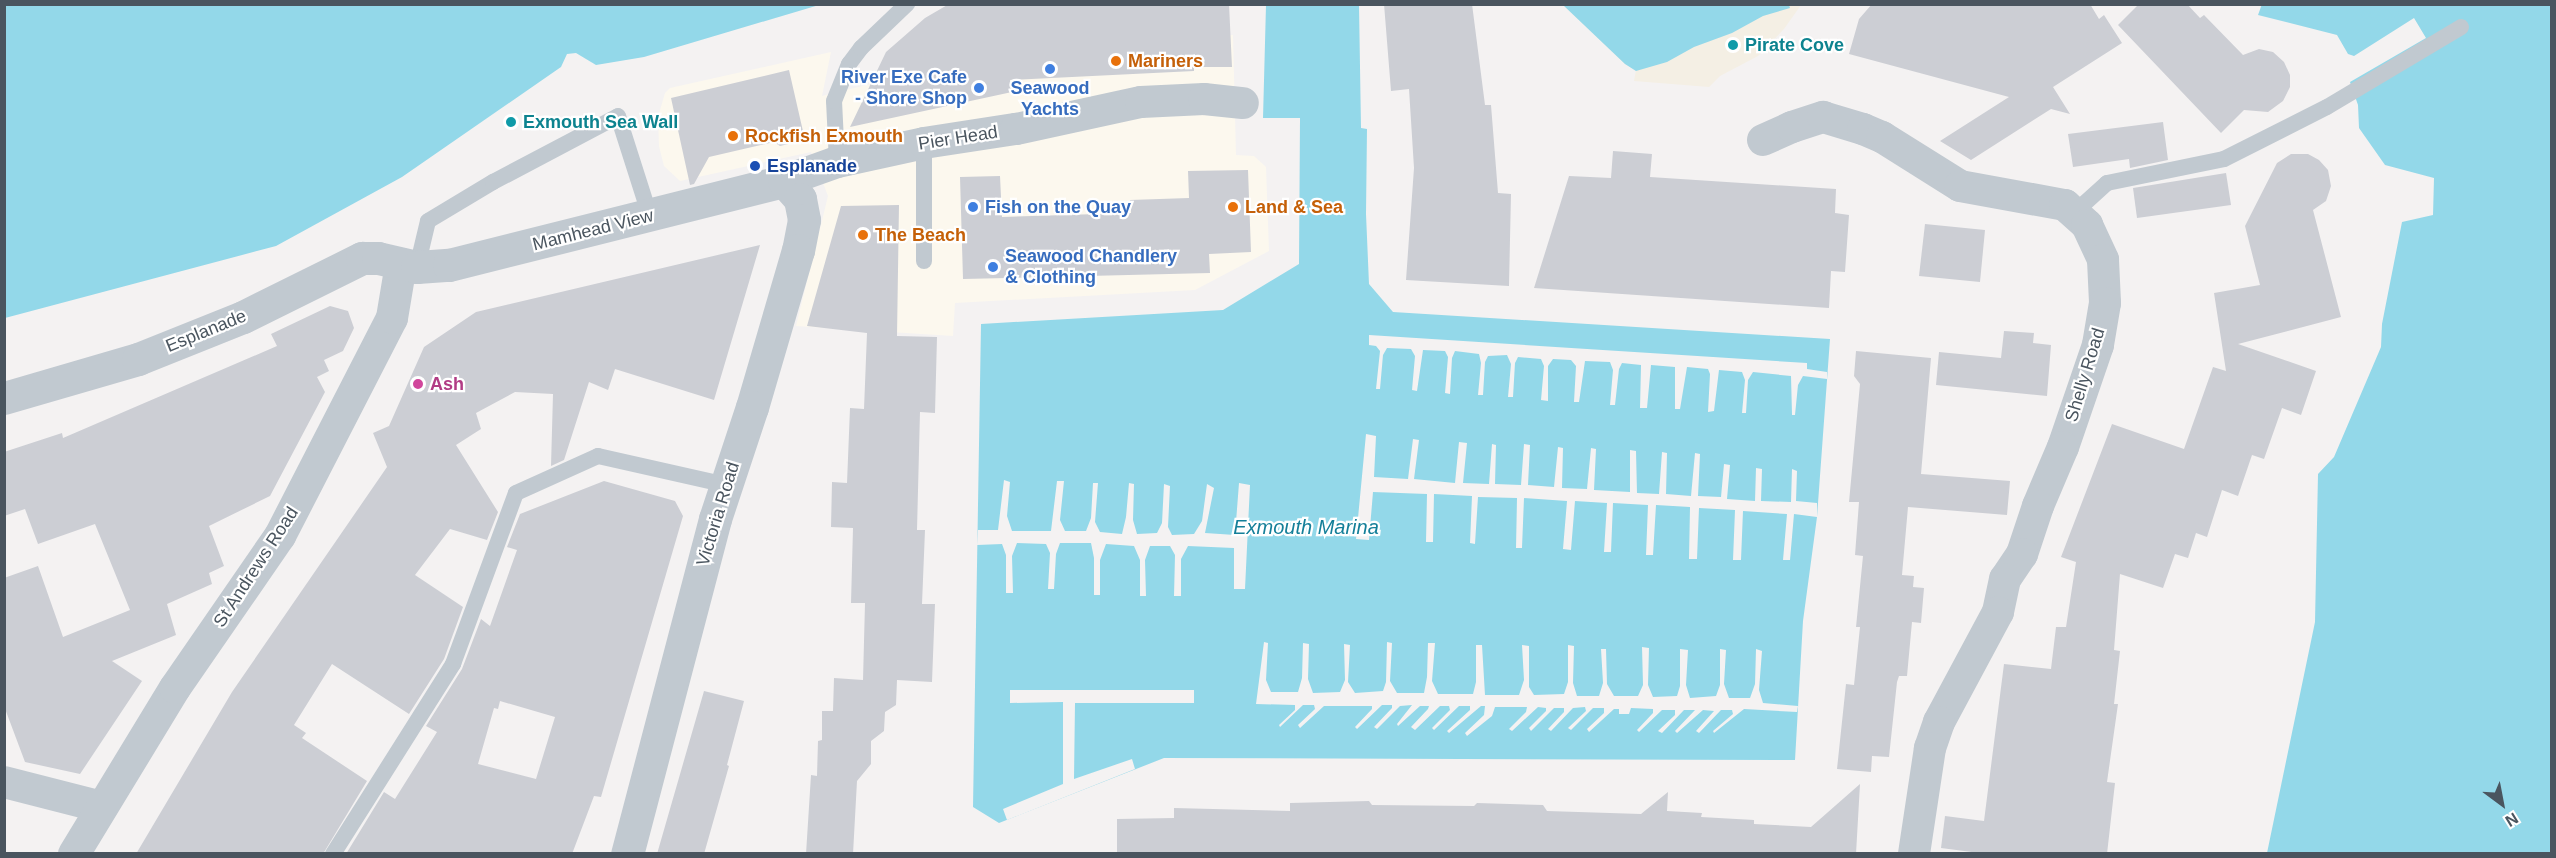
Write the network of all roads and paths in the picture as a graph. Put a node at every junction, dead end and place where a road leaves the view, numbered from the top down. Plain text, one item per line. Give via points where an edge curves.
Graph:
1 (907, 4) edge
2 (2461, 27) dead end
3 (1243, 103) dead end
4 (1763, 140) dead end
5 (924, 142) junction
6 (837, 162) junction
7 (784, 181) junction
8 (2074, 212) junction
9 (650, 216) junction
10 (924, 261) dead end
11 (409, 265) junction
12 (4, 398) edge
13 (727, 484) junction
14 (4, 782) edge
15 (102, 807) junction
16 (74, 854) edge
17 (333, 854) edge
18 (627, 854) edge
19 (1914, 854) edge

1 - 6 lane via 849,64 834,101
2 - 8 lane via 2328,107 2224,159 2107,183
3 - 5 street, Pier Head via 1204,99 1141,102 1016,129
4 - 8 street via 1823,117 1882,137 1960,186 2065,205
5 - 6 street, Pier Head
5 - 10 lane
6 - 7 street, Pier Head
7 - 9 street, Mamhead View
7 - 13 street, Victoria Road via 800,199 804,220
8 - 19 street, Shelly Road via 2087,225 2103,260 2105,303 2098,345 2022,554 2006,579 1998,612 1939,722 1930,748
9 - 11 street, Mamhead View via 449,265
9 - 11 lane via 618,117 493,182 428,221
11 - 12 street, Esplanade via 362,258 243,317 138,359
11 - 15 street, St Andrews Road via 392,318 280,536 175,688
13 - 17 lane via 598,456 516,493 453,664
13 - 18 street, Victoria Road via 699,574
14 - 15 street
15 - 16 street, St Andrews Road

